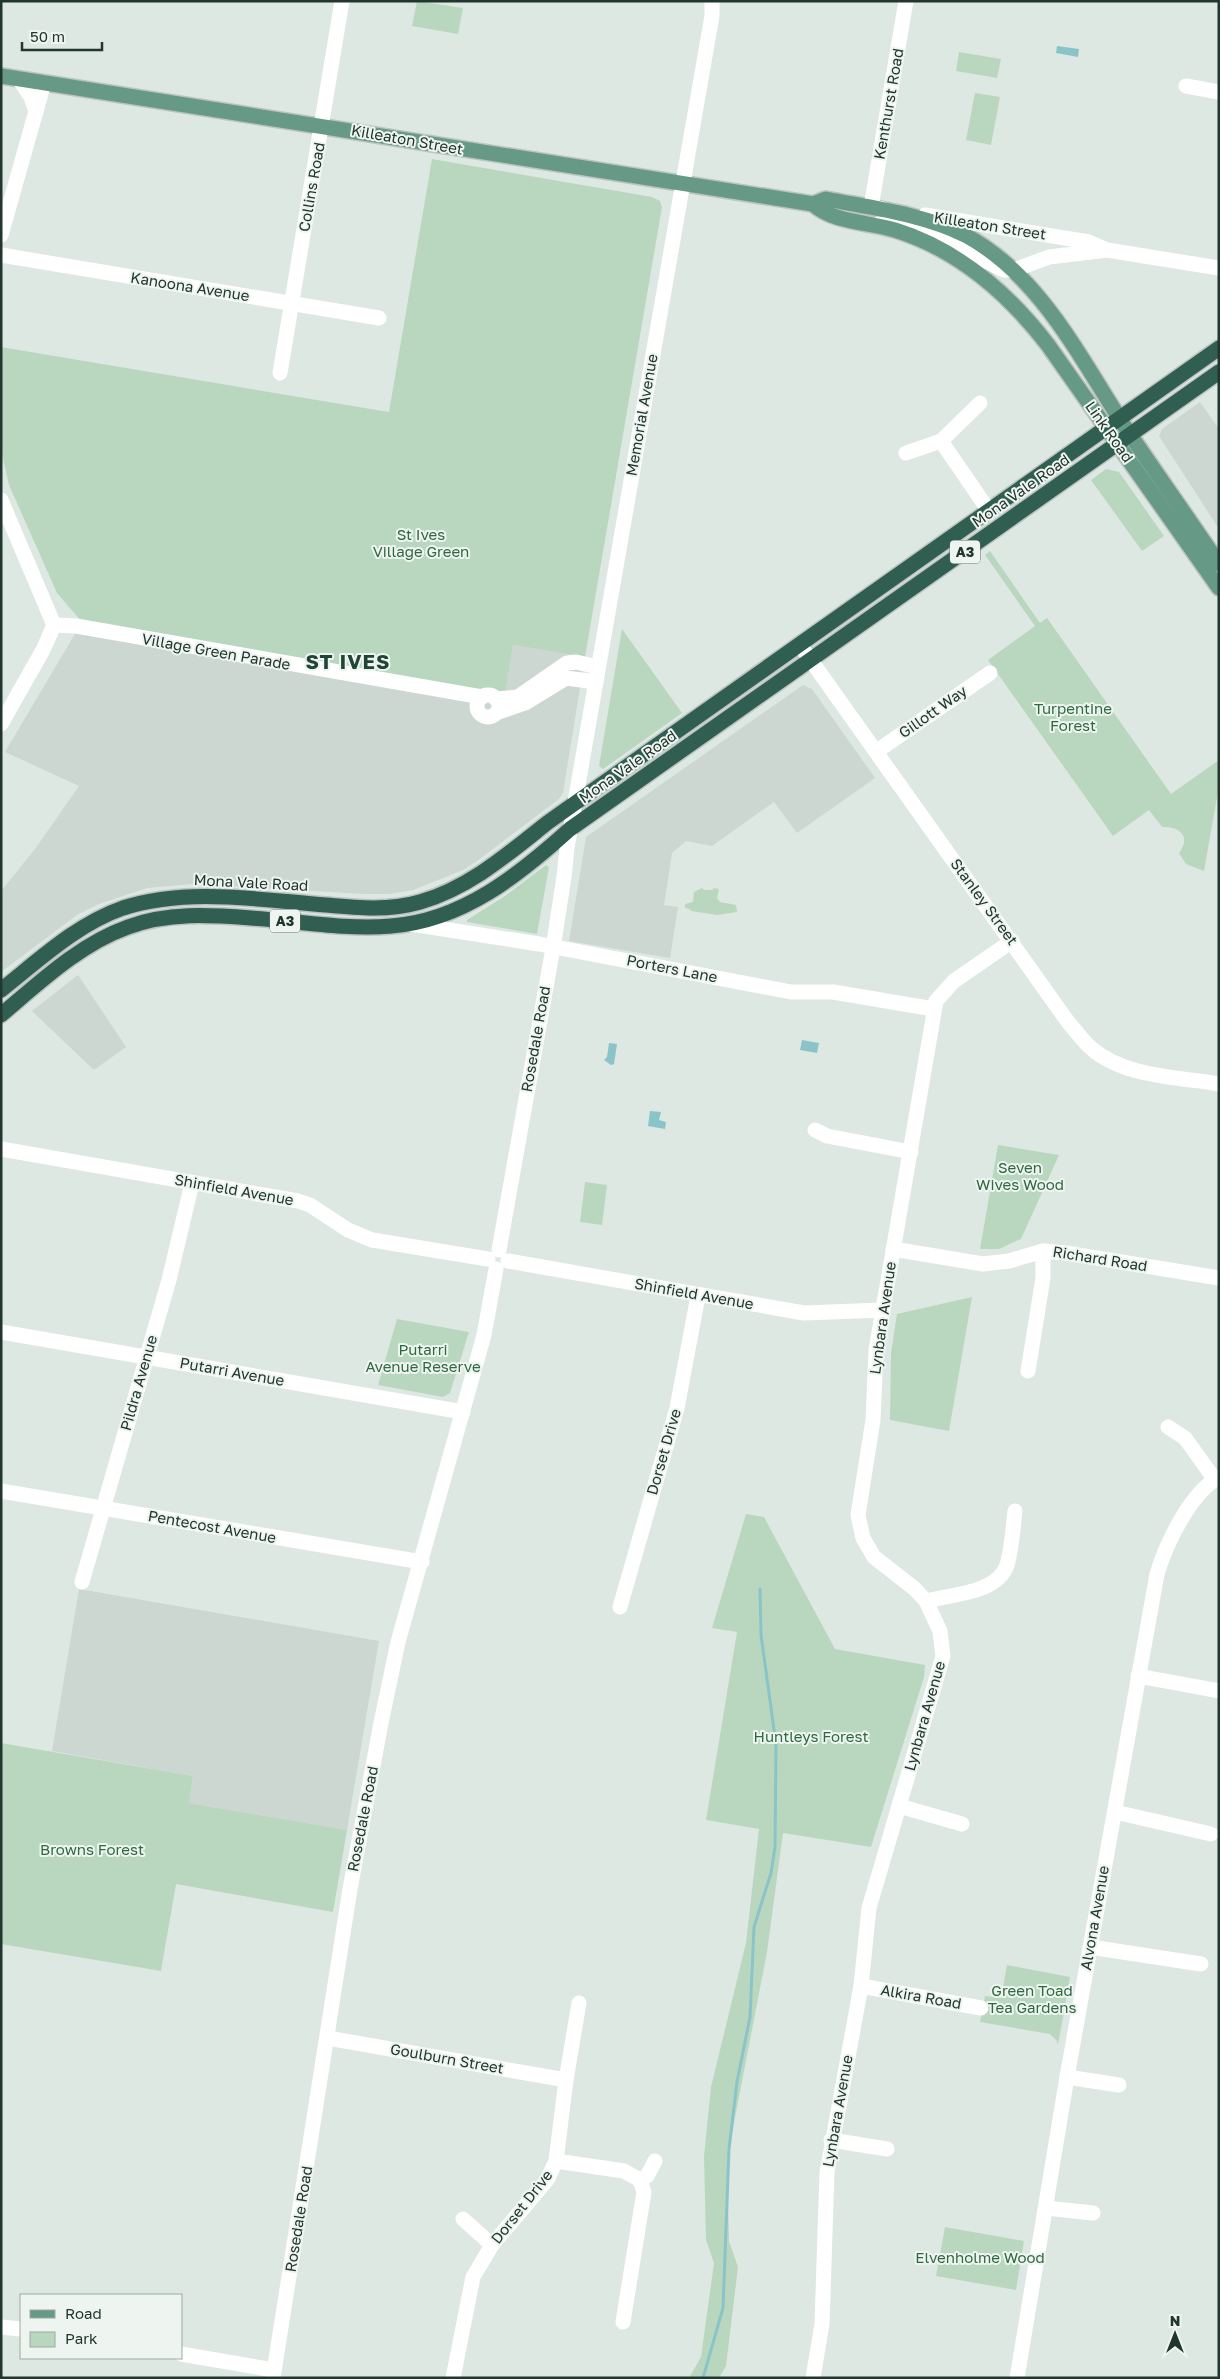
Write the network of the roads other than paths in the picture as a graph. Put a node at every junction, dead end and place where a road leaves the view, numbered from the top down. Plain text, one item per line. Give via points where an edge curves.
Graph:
1 (342, 1) edge
2 (712, 1) edge
3 (906, 1) edge
4 (1, 76) edge
5 (19, 79) junction
6 (44, 83) junction
7 (1186, 86) dead end
8 (1219, 92) edge
9 (36, 112) junction
10 (322, 126) junction
11 (682, 184) junction
12 (869, 215) junction
13 (1, 235) edge
14 (1107, 250) junction
15 (1, 255) edge
16 (1219, 268) edge
17 (1014, 270) junction
18 (991, 283) joint
19 (292, 304) junction
20 (379, 318) dead end
21 (1219, 348) edge
22 (1219, 372) edge
23 (280, 373) dead end
24 (980, 403) dead end
25 (1120, 418) junction
26 (1106, 428) junction
27 (1131, 434) junction
28 (941, 441) junction
29 (1118, 444) junction
30 (906, 453) dead end
31 (1, 500) edge
32 (989, 511) junction
33 (1219, 564) edge
34 (1219, 588) edge
35 (54, 625) junction
36 (800, 645) junction
37 (812, 659) junction
38 (990, 673) dead end
39 (597, 674) junction
40 (1, 724) edge
41 (877, 751) junction
42 (574, 805) junction
43 (570, 829) junction
44 (410, 924) junction
45 (1012, 942) junction
46 (553, 948) junction
47 (1, 990) edge
48 (934, 1009) junction
49 (1, 1015) edge
50 (1219, 1084) edge
51 (815, 1130) dead end
52 (1, 1149) edge
53 (911, 1152) junction
54 (192, 1183) junction
55 (893, 1249) junction
56 (1043, 1251) junction
57 (498, 1260) junction
58 (1219, 1278) edge
59 (698, 1296) junction
60 (882, 1310) junction
61 (1, 1332) edge
62 (146, 1357) junction
63 (1028, 1371) dead end
64 (463, 1412) junction
65 (1168, 1427) dead end
66 (1217, 1479) edge
67 (1, 1491) edge
68 (102, 1508) junction
69 (1015, 1511) dead end
70 (422, 1562) junction
71 (82, 1582) dead end
72 (926, 1601) junction
73 (620, 1607) dead end
74 (1138, 1676) junction
75 (1219, 1691) edge
76 (899, 1806) junction
77 (1115, 1812) junction
78 (962, 1824) dead end
79 (1211, 1834) dead end
80 (1090, 1947) junction
81 (1201, 1964) dead end
82 (860, 1986) junction
83 (579, 2003) dead end
84 (981, 2008) dead end
85 (328, 2038) junction
86 (1067, 2077) junction
87 (566, 2080) junction
88 (1119, 2085) dead end
89 (831, 2140) junction
90 (886, 2149) dead end
91 (556, 2161) junction
92 (655, 2161) dead end
93 (640, 2180) junction
94 (1046, 2208) junction
95 (1093, 2214) dead end
96 (463, 2219) dead end
97 (492, 2245) junction
98 (623, 2322) dead end
99 (1, 2327) edge
100 (20, 2330) edge
101 (182, 2354) edge
102 (274, 2374) edge
103 (453, 2378) edge
104 (813, 2378) edge
105 (1017, 2378) edge

1 - 10 street, Collins Road
2 - 11 street, Memorial Avenue
3 - 12 street, Kenthurst Road
4 - 5 main road, Killeaton Street
5 - 6 main road, Killeaton Street
5 - 9 street via 31,96
6 - 9 street
6 - 10 main road, Killeaton Street
7 - 8 street
9 - 13 street
10 - 11 main road, Killeaton Street
10 - 19 street, Collins Road
11 - 12 main road, Killeaton Street via 813,204 826,199
11 - 39 street, Memorial Avenue
12 - 14 street, Killeaton Street via 1089,242
12 - 17 main road, Killeaton Street via 929,221 981,245
12 - 18 main road, Killeaton Street via 960,260
14 - 16 street, Killeaton Street
14 - 17 street, Killeaton Street via 1049,257
15 - 19 street, Kanoona Avenue
17 - 25 main road, Link Road via 1063,331
18 - 26 main road, Link Road via 1028,319
19 - 20 street, Kanoona Avenue
19 - 23 street, Collins Road
21 - 25 highway, Mona Vale Road / A3
22 - 27 highway, Mona Vale Road / A3
24 - 28 street
25 - 26 highway, Mona Vale Road / A3
25 - 27 main road, Link Road
26 - 29 main road, Link Road
26 - 32 highway, Mona Vale Road / A3
27 - 29 highway, Mona Vale Road / A3
27 - 33 main road, Link Road
28 - 30 street
28 - 32 street
29 - 34 main road, Link Road
29 - 37 highway, Mona Vale Road / A3
31 - 35 street
32 - 36 highway, Mona Vale Road / A3
35 - 39 street, Village Green Parade via 76,626 484,702 525,703 566,678
35 - 40 street
36 - 37 street, Stanley Street
36 - 42 highway, Mona Vale Road / A3
37 - 41 street, Stanley Street
37 - 43 highway, Mona Vale Road / A3
38 - 41 street, Gillott Way
39 - 42 street, Memorial Avenue
41 - 45 street, Stanley Street
42 - 43 street, Memorial Avenue
42 - 47 highway, Mona Vale Road / A3 via 467,882 436,897 406,905 370,908 202,897 153,901 124,908 95,921
43 - 44 highway, Mona Vale Road / A3 via 476,900 435,919
43 - 46 street, Rosedale Road
44 - 46 street, Porters Lane
44 - 49 highway, Mona Vale Road / A3 via 372,926 194,915 160,918 129,926 97,942
45 - 48 street, Lynbara Avenue via 947,987 937,998
45 - 50 street, Stanley Street via 1068,1022 1101,1056 1129,1068
46 - 48 street, Porters Lane via 791,992 833,992
46 - 57 street, Rosedale Road
48 - 53 street, Lynbara Avenue
51 - 53 street via 827,1136
52 - 54 street, Shinfield Avenue
53 - 55 street, Lynbara Avenue
54 - 57 street, Shinfield Avenue via 298,1201 372,1240
54 - 62 street, Pildra Avenue via 169,1280
55 - 56 street, Richard Road via 983,1264 1009,1261
55 - 60 street, Lynbara Avenue
56 - 58 street, Richard Road
56 - 63 street via 1043,1278
57 - 59 street, Shinfield Avenue
57 - 64 street, Rosedale Road via 484,1335
59 - 60 street, Shinfield Avenue via 804,1313
59 - 73 street, Dorset Drive via 677,1408
60 - 72 street, Lynbara Avenue via 876,1350 873,1420 858,1522 874,1557
61 - 62 street, Putarri Avenue
62 - 64 street, Putarri Avenue
62 - 68 street, Pildra Avenue
64 - 70 street, Rosedale Road
65 - 66 street via 1185,1438
66 - 74 street, Alvona Avenue via 1191,1505 1165,1549
67 - 68 street, Pentecost Avenue
68 - 70 street, Pentecost Avenue
68 - 71 street, Pildra Avenue
69 - 72 street via 1007,1564 1001,1575 982,1588
70 - 85 street, Rosedale Road via 398,1642 381,1723 350,1890
72 - 76 street, Lynbara Avenue via 940,1631 943,1656
74 - 75 street
74 - 77 street, Alvona Avenue
76 - 78 street
76 - 82 street, Lynbara Avenue via 869,1908
77 - 79 street
77 - 80 street, Alvona Avenue
80 - 81 street
80 - 86 street, Alvona Avenue
82 - 84 street, Alkira Road
82 - 89 street, Lynbara Avenue
83 - 87 street, Dorset Drive
85 - 87 street, Goulburn Street
85 - 102 street, Rosedale Road
86 - 88 street
86 - 94 street, Alvona Avenue
87 - 91 street, Dorset Drive
89 - 90 street
89 - 104 street, Lynbara Avenue via 822,2324
91 - 93 street via 624,2171
91 - 97 street, Dorset Drive via 547,2180
92 - 93 street
93 - 98 street via 644,2192
94 - 95 street
94 - 105 street, Alvona Avenue
96 - 97 street
97 - 103 street, Dorset Drive via 473,2277
99 - 100 street
101 - 102 street

